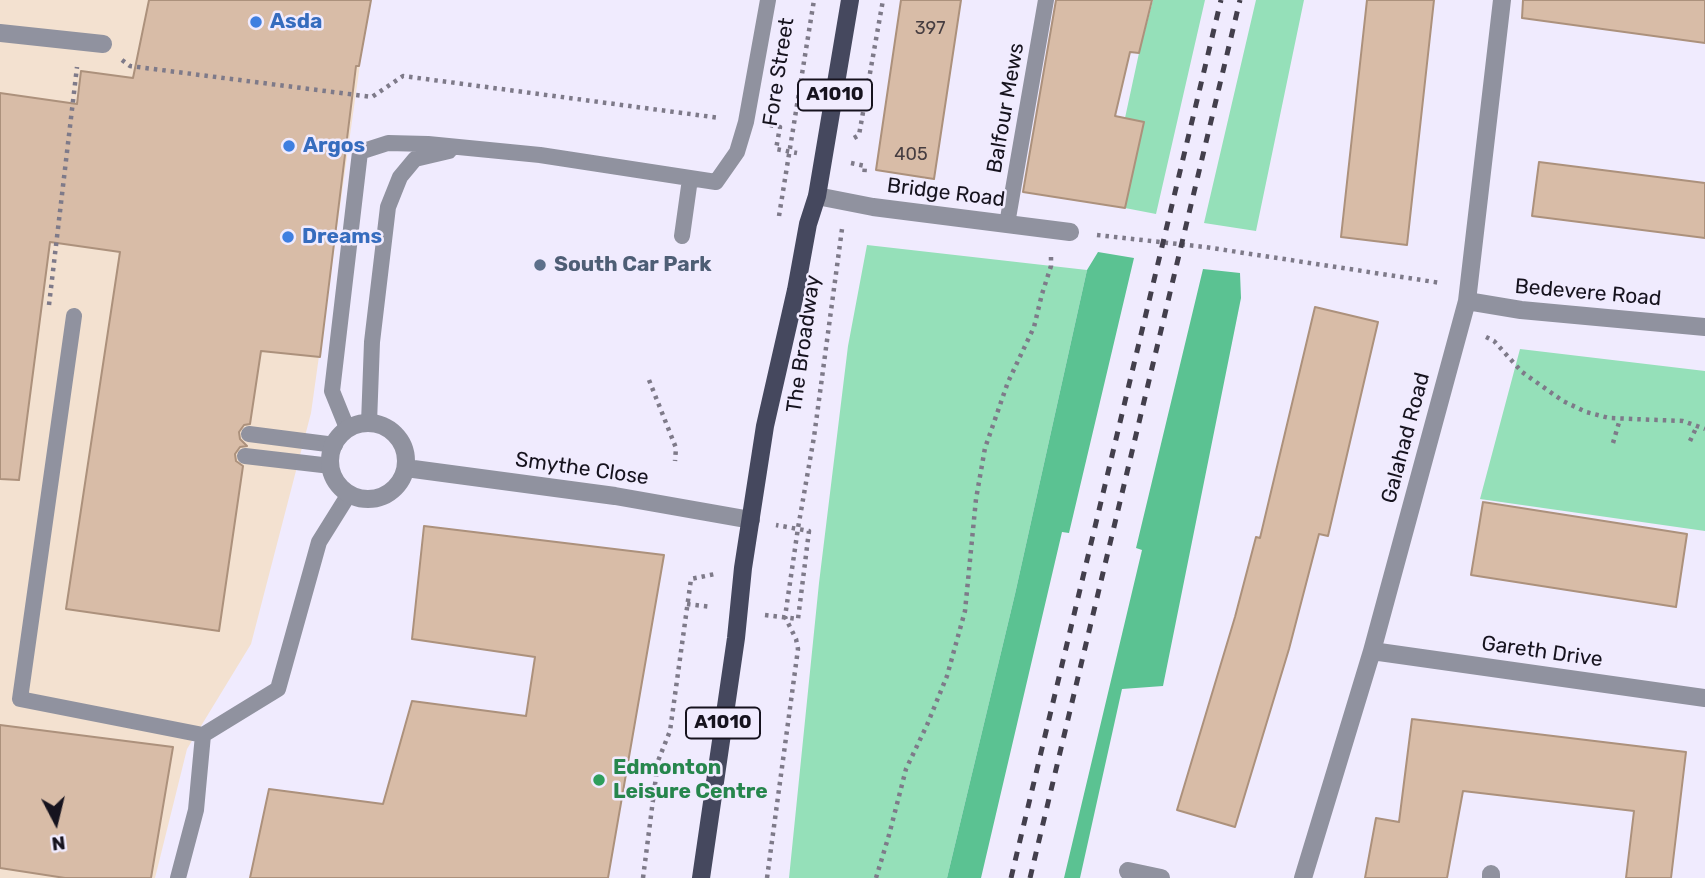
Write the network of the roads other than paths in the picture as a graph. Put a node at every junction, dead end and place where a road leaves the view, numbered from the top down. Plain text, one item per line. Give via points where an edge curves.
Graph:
1 (768, 0) edge
2 (850, 0) edge
3 (1046, 0) edge
4 (1502, 0) edge
5 (0, 33) edge
6 (103, 44) road end
7 (472, 148) junction
8 (690, 178) junction
9 (817, 197) junction
10 (1007, 223) junction
11 (1061, 231) road end
12 (682, 236) dead end
13 (1467, 301) junction
14 (74, 316) road end
15 (1705, 327) edge
16 (369, 423) junction
17 (347, 428) junction
18 (249, 434) dead end
19 (335, 444) junction
20 (245, 456) dead end
21 (331, 466) junction
22 (406, 467) junction
23 (349, 494) junction
24 (751, 520) junction
25 (1372, 651) junction
26 (1705, 698) edge
27 (203, 735) junction
28 (1128, 871) dead end
29 (178, 878) edge
30 (701, 878) edge
31 (1161, 878) edge
32 (1303, 878) edge

1 - 8 lane via 737,152 716,182
2 - 9 main road, A1010
3 - 10 lane, Balfour Mews
4 - 13 street, Galahad Road
5 - 6 street
7 - 8 lane
7 - 16 lane via 415,159 400,177 388,207 372,342
7 - 17 lane via 388,144 360,152 332,391
8 - 12 lane
9 - 10 street, Bridge Road
9 - 24 main road, The Broadway / A1010 via 765,426
10 - 11 street, Bridge Road
13 - 15 street, Bedevere Road
13 - 25 street, Galahad Road
14 - 27 lane via 20,699
16 - 17 street
16 - 22 street via 392,431 403,445
17 - 19 street
18 - 19 lane
19 - 21 street
20 - 21 lane
21 - 23 street
22 - 23 street via 397,487 383,496 365,499
22 - 24 street, Smythe Close
23 - 27 lane via 319,542 278,689
24 - 30 main road, The Broadway / A1010
25 - 26 street, Gareth Drive
25 - 32 street, Galahad Road
27 - 29 lane via 196,810
28 - 31 street

